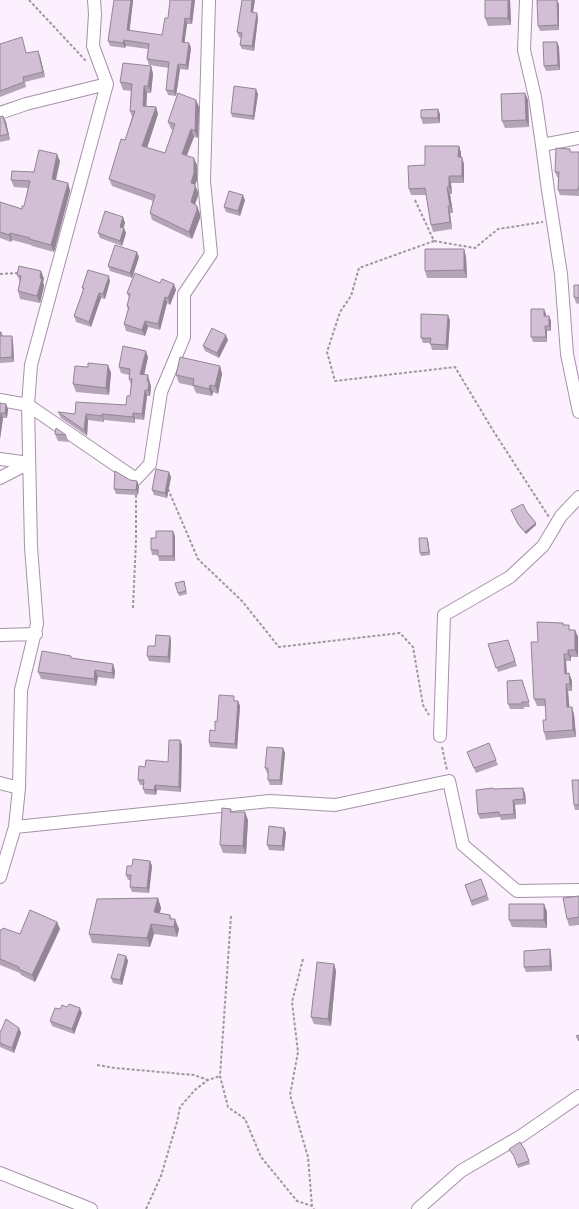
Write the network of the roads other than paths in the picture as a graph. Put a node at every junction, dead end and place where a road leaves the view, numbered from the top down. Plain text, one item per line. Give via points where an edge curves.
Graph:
1 (94, 0) edge
2 (209, 0) edge
3 (526, 0) edge
4 (107, 84) junction
5 (0, 113) edge
6 (579, 138) edge
7 (542, 146) junction
8 (0, 400) edge
9 (28, 405) junction
10 (579, 412) edge
11 (0, 459) edge
12 (29, 462) junction
13 (0, 478) edge
14 (579, 497) edge
15 (36, 634) junction
16 (0, 635) edge
17 (440, 736) road end
18 (0, 783) edge
19 (19, 788) junction
20 (15, 827) junction
21 (0, 877) edge
22 (579, 890) edge
23 (579, 1096) edge
24 (0, 1173) edge
25 (91, 1209) edge
26 (418, 1209) edge

1 - 4 street via 93,46
2 - 9 street via 204,181 211,254 184,294 184,337 161,392 150,464 136,479
3 - 7 street via 524,50 535,97
4 - 5 street
4 - 9 street via 31,365
6 - 7 street
7 - 10 street via 561,274 567,354
8 - 9 street
9 - 12 street
11 - 12 street
12 - 13 street
12 - 15 street
14 - 17 street via 560,516 543,546 510,577 444,615
15 - 16 street
15 - 19 street via 20,690
18 - 19 street
19 - 20 street
20 - 21 street
20 - 22 street via 270,801 335,805 449,781 463,845 517,891
23 - 26 street via 521,1136 461,1171
24 - 25 street

